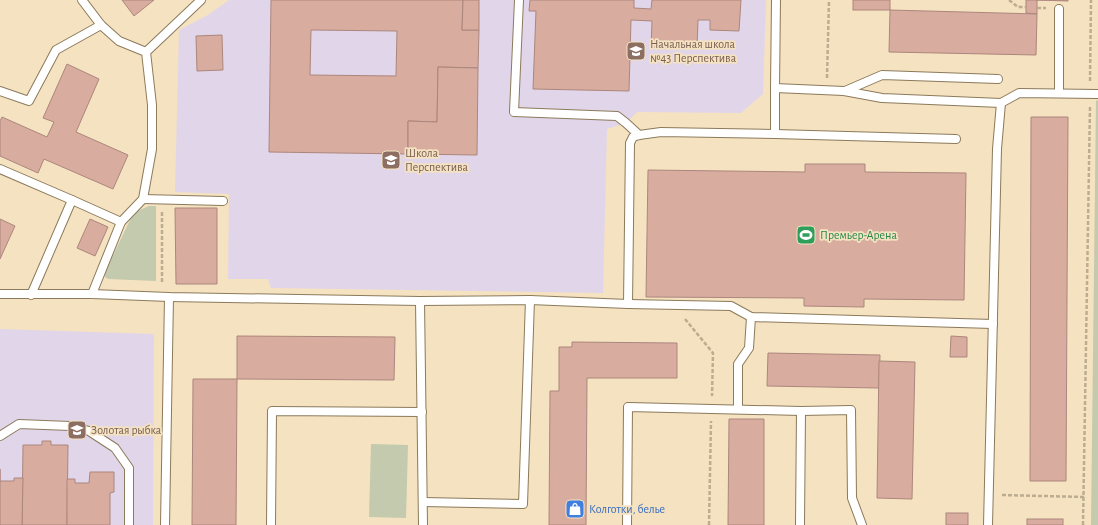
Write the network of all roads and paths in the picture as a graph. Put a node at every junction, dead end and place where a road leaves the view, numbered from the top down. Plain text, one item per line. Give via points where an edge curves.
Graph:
1 (82, 0) edge
2 (201, 0) edge
3 (519, 0) edge
4 (776, 0) edge
5 (829, 0) edge
6 (1009, 0) edge
7 (1091, 0) edge
8 (1026, 7) dead end
9 (1059, 9) dead end
10 (100, 25) junction
11 (146, 52) junction
12 (998, 79) dead end
13 (774, 88) junction
14 (826, 90) junction
15 (0, 91) edge
16 (844, 91) junction
17 (1059, 93) junction
18 (1094, 94) edge
19 (1001, 103) junction
20 (775, 134) junction
21 (639, 135) junction
22 (956, 139) dead end
23 (0, 169) edge
24 (143, 199) junction
25 (162, 199) junction
26 (72, 200) junction
27 (223, 201) dead end
28 (121, 222) junction
29 (0, 294) edge
30 (92, 294) junction
31 (31, 295) junction
32 (166, 297) junction
33 (530, 300) junction
34 (420, 301) junction
35 (628, 304) junction
36 (751, 317) junction
37 (993, 324) junction
38 (738, 409) junction
39 (801, 411) junction
40 (422, 412) junction
41 (0, 436) edge
42 (988, 494) junction
43 (1084, 497) junction
44 (423, 502) junction
45 (128, 525) edge
46 (165, 525) edge
47 (271, 525) edge
48 (423, 525) edge
49 (627, 525) edge
50 (800, 525) edge
51 (862, 525) edge
52 (988, 525) edge
53 (1083, 525) edge

1 - 10 lane
2 - 11 lane
3 - 21 lane via 514,112 617,116
4 - 13 lane
5 - 14 path
6 - 8 path via 1018,7
7 - 18 path
9 - 17 lane
10 - 11 lane via 119,41
10 - 15 lane via 56,50 29,101
11 - 24 lane via 152,105 152,149
12 - 16 lane via 882,75
13 - 14 lane
13 - 20 lane
14 - 16 lane
16 - 19 lane via 882,98
17 - 18 lane
17 - 19 lane via 1019,93
18 - 43 path
19 - 37 lane via 997,149
20 - 21 lane via 661,132
20 - 22 lane
21 - 35 lane via 630,143
23 - 26 lane
24 - 25 lane
24 - 28 lane
25 - 27 lane
25 - 32 path
26 - 28 lane
26 - 31 lane
28 - 30 lane
29 - 31 lane
30 - 31 lane
30 - 32 lane
32 - 34 lane
32 - 46 lane
33 - 34 lane
33 - 35 lane
33 - 44 lane via 523,504
34 - 40 lane
35 - 36 lane via 731,306
36 - 37 lane
36 - 38 lane via 749,348 738,364
37 - 42 lane
38 - 39 lane
38 - 49 lane via 628,407
39 - 50 lane
39 - 51 lane via 851,410 852,498
40 - 44 lane
40 - 47 lane via 272,411
41 - 45 lane via 19,424 70,426 89,431 114,448 129,468
42 - 43 path
42 - 52 lane
43 - 53 path
44 - 48 lane

